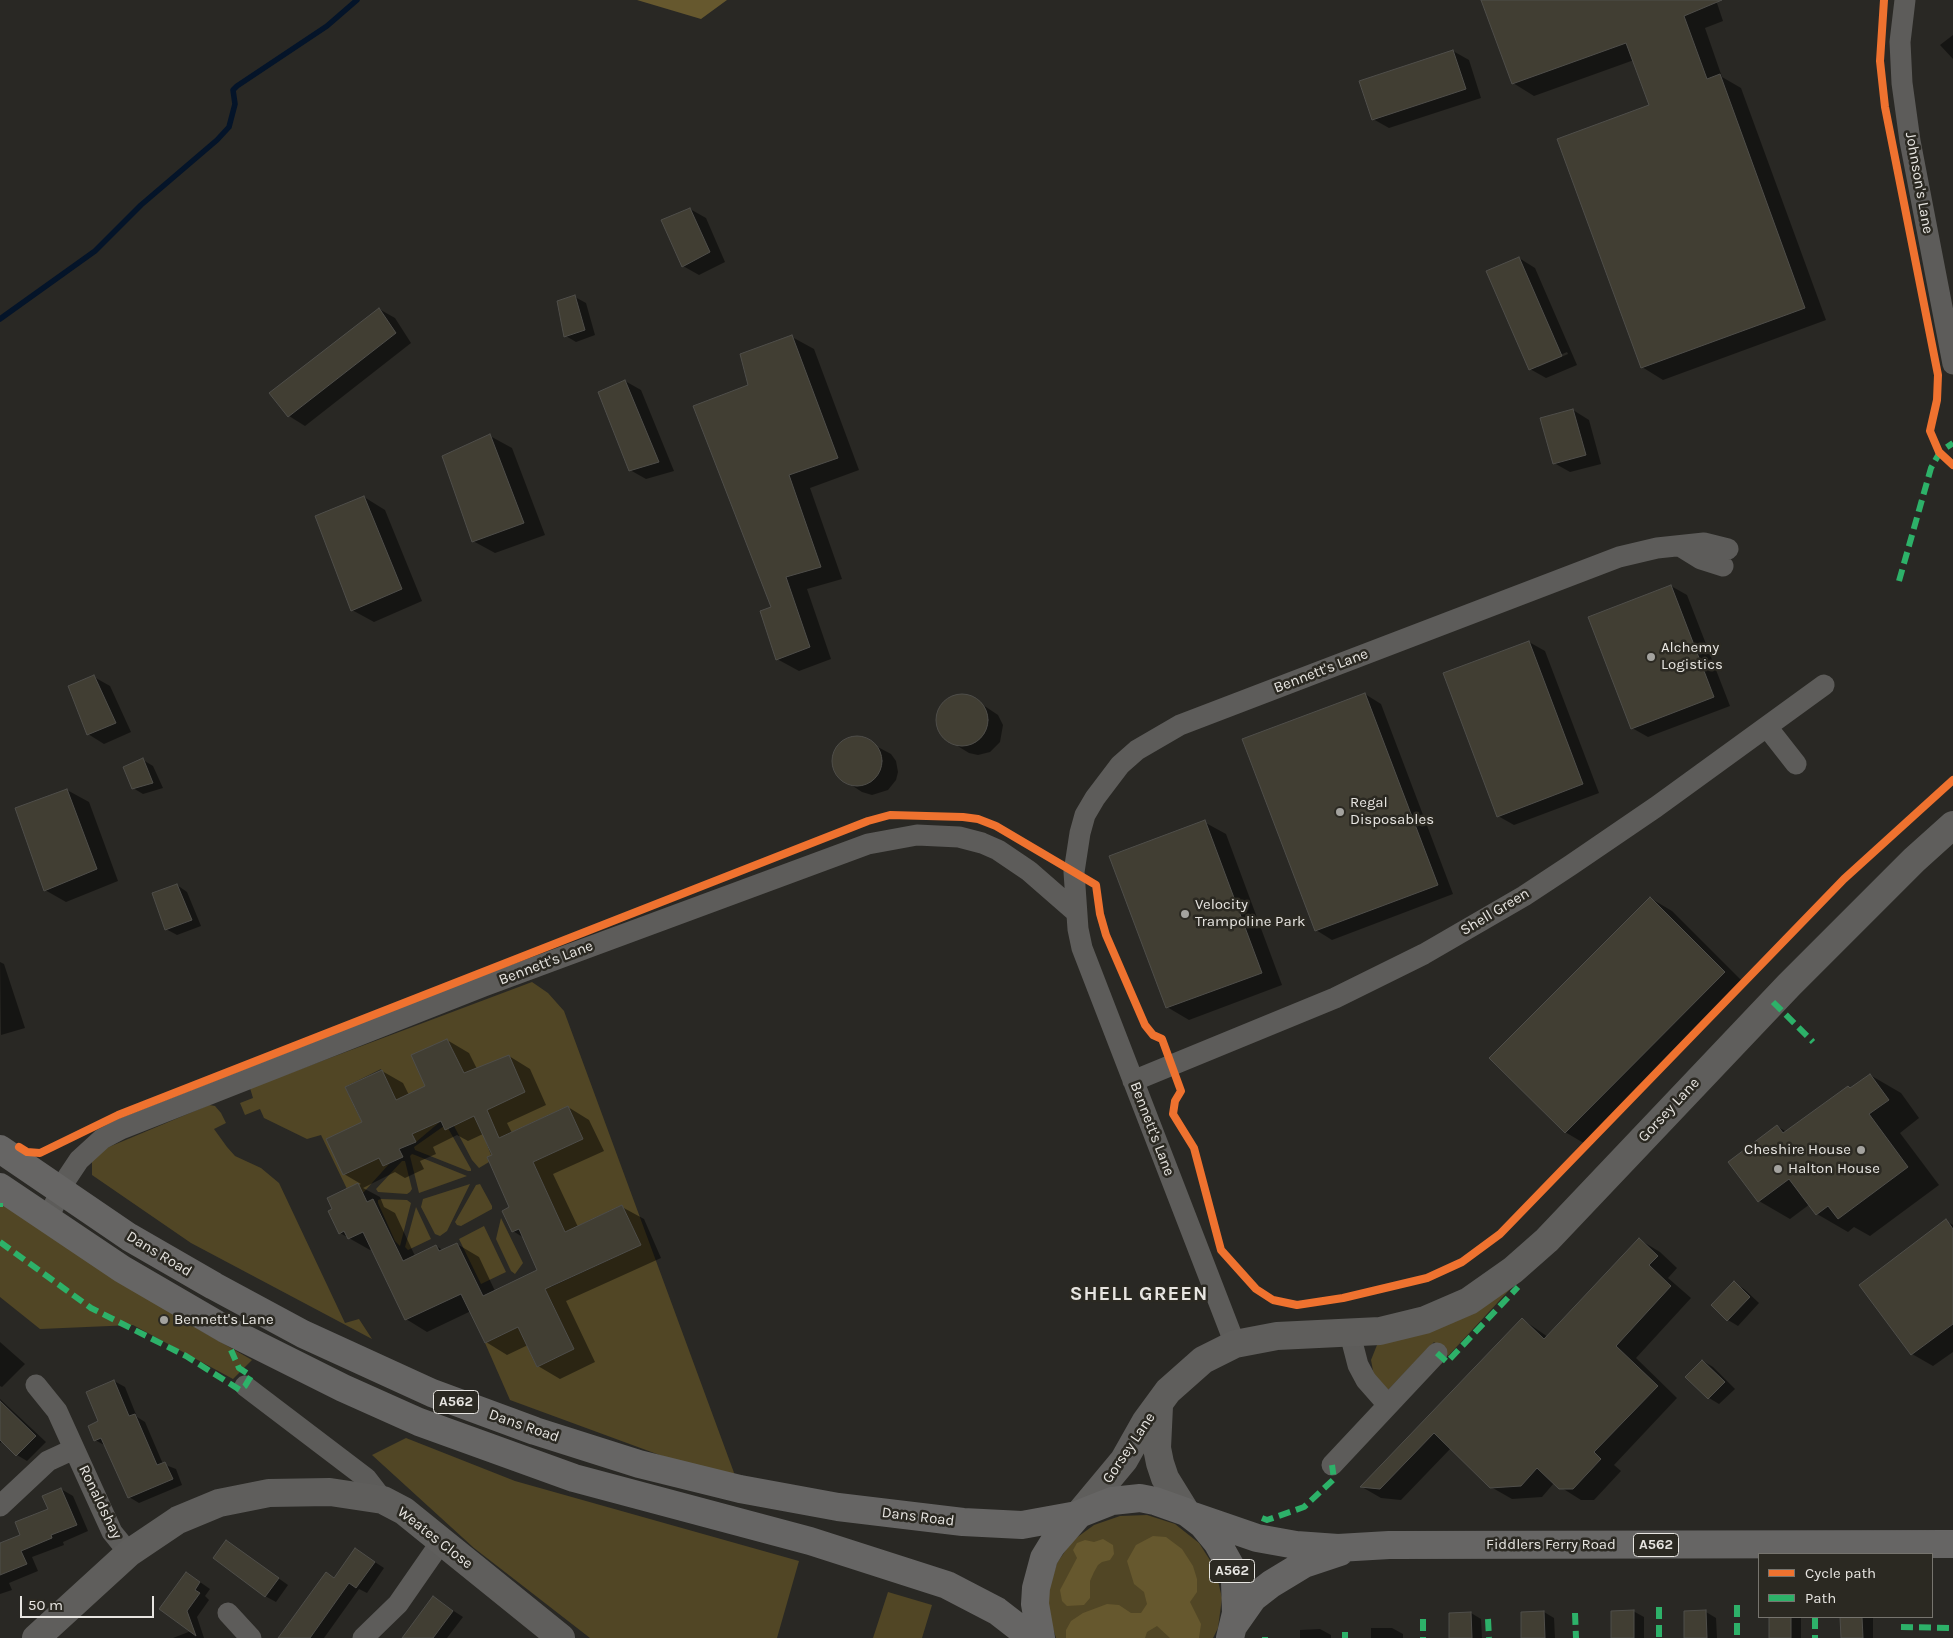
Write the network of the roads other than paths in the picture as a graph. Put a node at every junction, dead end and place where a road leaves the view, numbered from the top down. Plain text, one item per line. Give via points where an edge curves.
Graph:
1 (1905, 0) edge
2 (1953, 364) edge
3 (1726, 557) dead end
4 (1824, 685) dead end
5 (1767, 727) junction
6 (1796, 764) dead end
7 (1953, 825) edge
8 (1076, 912) junction
9 (1133, 1081) junction
10 (0, 1149) edge
11 (0, 1187) edge
12 (60, 1191) junction
13 (47, 1220) junction
14 (1350, 1334) junction
15 (1235, 1344) junction
16 (1437, 1352) dead end
17 (36, 1385) dead end
18 (245, 1386) dead end
19 (1159, 1405) junction
20 (1388, 1405) junction
21 (74, 1449) junction
22 (1332, 1465) dead end
23 (383, 1500) junction
24 (0, 1506) edge
25 (1078, 1514) junction
26 (1189, 1514) junction
27 (441, 1542) junction
28 (1953, 1544) edge
29 (1358, 1547) junction
30 (129, 1553) junction
31 (228, 1613) dead end
32 (1232, 1631) edge
33 (36, 1638) edge
34 (251, 1638) edge
35 (363, 1638) edge
36 (561, 1638) edge
37 (1032, 1638) edge
38 (1041, 1638) edge

1 - 2 street, Johnson's Lane via 1900,42 1910,141
3 - 8 street, Bennett's Lane via 1704,543 1649,549 1619,557 1180,725 1158,737 1120,765 1085,815 1075,854
4 - 5 street, Shell Green
5 - 6 street
5 - 9 street, Shell Green via 1563,870 1424,954 1335,998
7 - 14 street, Gorsey Lane via 1789,985 1547,1240 1513,1270 1469,1300 1425,1320
8 - 9 street, Bennett's Lane via 1082,948
8 - 12 street, Bennett's Lane via 1029,871 982,843 959,837 917,835 868,844 519,973 121,1129 93,1146 79,1160
9 - 15 street, Bennett's Lane
10 - 12 main road, Dans Road / A562
11 - 13 main road, Dans Road / A562
12 - 13 street, Bennett's Lane
12 - 25 main road, Dans Road / A562 via 130,1237 303,1334 432,1393 639,1464 731,1487 838,1507 964,1522 1022,1525
13 - 37 main road, Dans Road / A562 via 122,1269 225,1329 419,1422 574,1478 810,1541 947,1585 996,1611
14 - 15 street, Gorsey Lane via 1277,1336
14 - 20 street via 1358,1365 1366,1380
15 - 19 street, Gorsey Lane via 1191,1368
16 - 20 street
17 - 21 street, Ronaldshay via 57,1411
18 - 23 street via 366,1478
19 - 25 street, Gorsey Lane via 1124,1460
19 - 26 street, Gorsey Lane via 1157,1448 1160,1463 1165,1478
20 - 22 street
21 - 24 street, Ronaldshay via 48,1461
21 - 30 street, Ronaldshay via 112,1532
23 - 27 street, Weates Close via 404,1511
23 - 30 street, Weates Close via 330,1492 269,1492 235,1499 178,1520
25 - 26 main road, A562 via 1112,1501 1140,1498
25 - 38 main road, A562 via 1052,1546 1039,1573 1034,1604
26 - 29 main road, Fiddlers Ferry Road / A562 via 1257,1538 1296,1545
26 - 32 main road, A562 via 1217,1542 1231,1567 1236,1594
27 - 35 street via 398,1604
27 - 36 street, Weates Close
28 - 29 main road, Fiddlers Ferry Road / A562
29 - 32 main road, Fiddlers Ferry Road / A562 via 1322,1557 1286,1574 1253,1598
30 - 33 street, Weates Close
31 - 34 street

